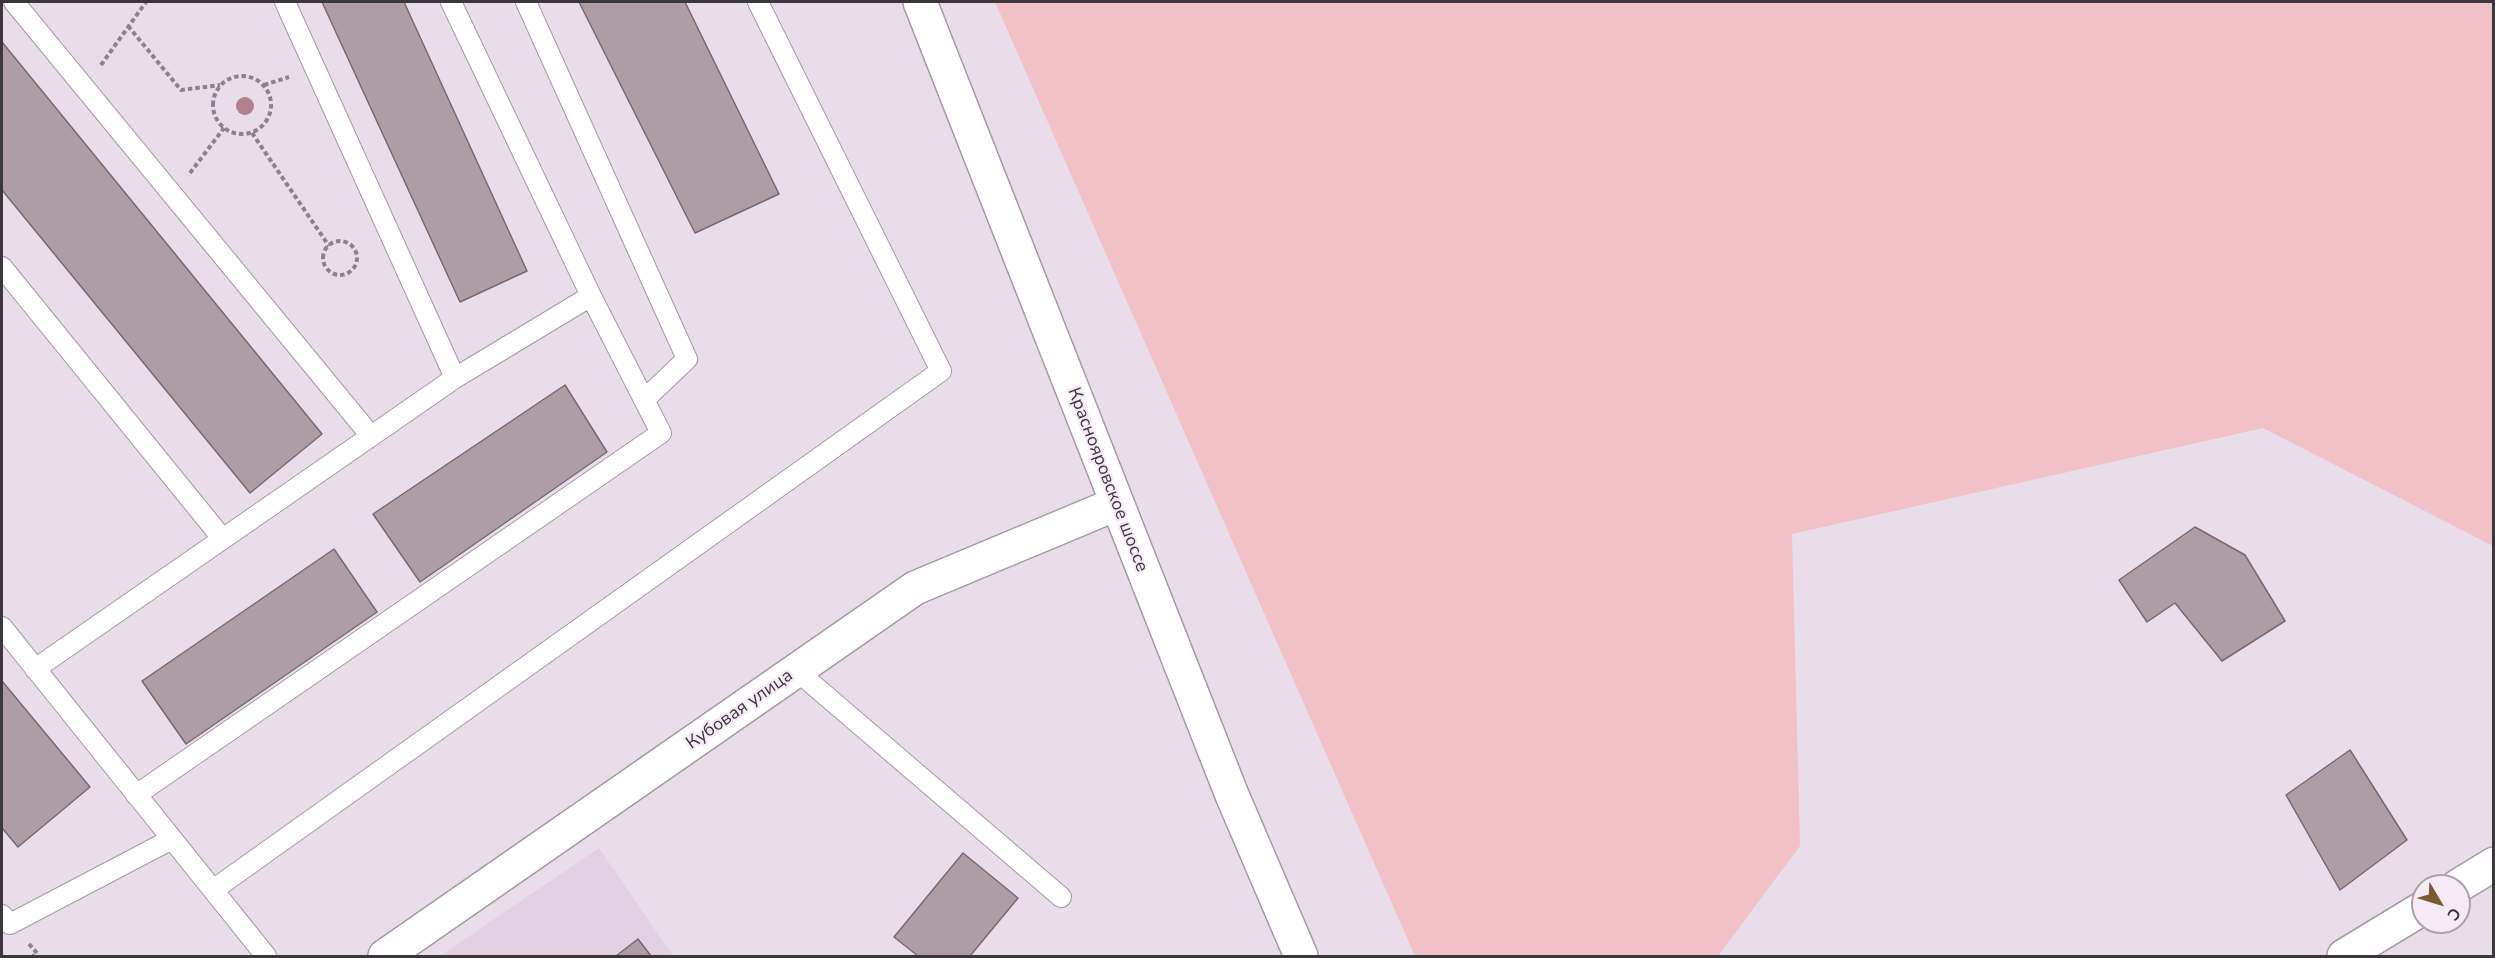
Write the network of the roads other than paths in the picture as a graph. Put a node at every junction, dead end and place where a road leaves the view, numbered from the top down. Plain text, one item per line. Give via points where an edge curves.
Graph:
1 (14, 2) edge
2 (285, 2) edge
3 (451, 2) edge
4 (526, 2) edge
5 (758, 2) edge
6 (920, 2) edge
7 (2, 267) edge
8 (591, 296) junction
9 (454, 378) junction
10 (644, 400) junction
11 (371, 436) junction
12 (1116, 504) junction
13 (222, 538) junction
14 (2, 627) edge
15 (35, 669) junction
16 (797, 670) junction
17 (136, 795) junction
18 (172, 839) junction
19 (2493, 864) edge
20 (2471, 878) edge
21 (213, 890) junction
22 (1061, 897) dead end
23 (2, 915) edge
24 (2411, 915) edge
25 (266, 957) edge
26 (385, 957) edge
27 (1301, 957) edge
28 (2344, 957) edge

1 - 11 lane
2 - 9 lane
3 - 8 lane
4 - 10 lane via 687,359
5 - 21 lane via 941,371
6 - 12 street, Краснояровское шоссе
7 - 13 lane
8 - 9 lane
8 - 10 lane
9 - 11 lane
10 - 17 lane via 660,433
11 - 13 lane
12 - 16 street, Кубовая улица via 915,588
12 - 27 street, Краснояровское шоссе
13 - 15 lane
14 - 15 lane
15 - 17 lane
16 - 22 lane
16 - 26 street, Кубовая улица
17 - 18 lane
18 - 21 lane
18 - 23 lane via 10,924
19 - 20 street
21 - 25 lane
24 - 28 street

